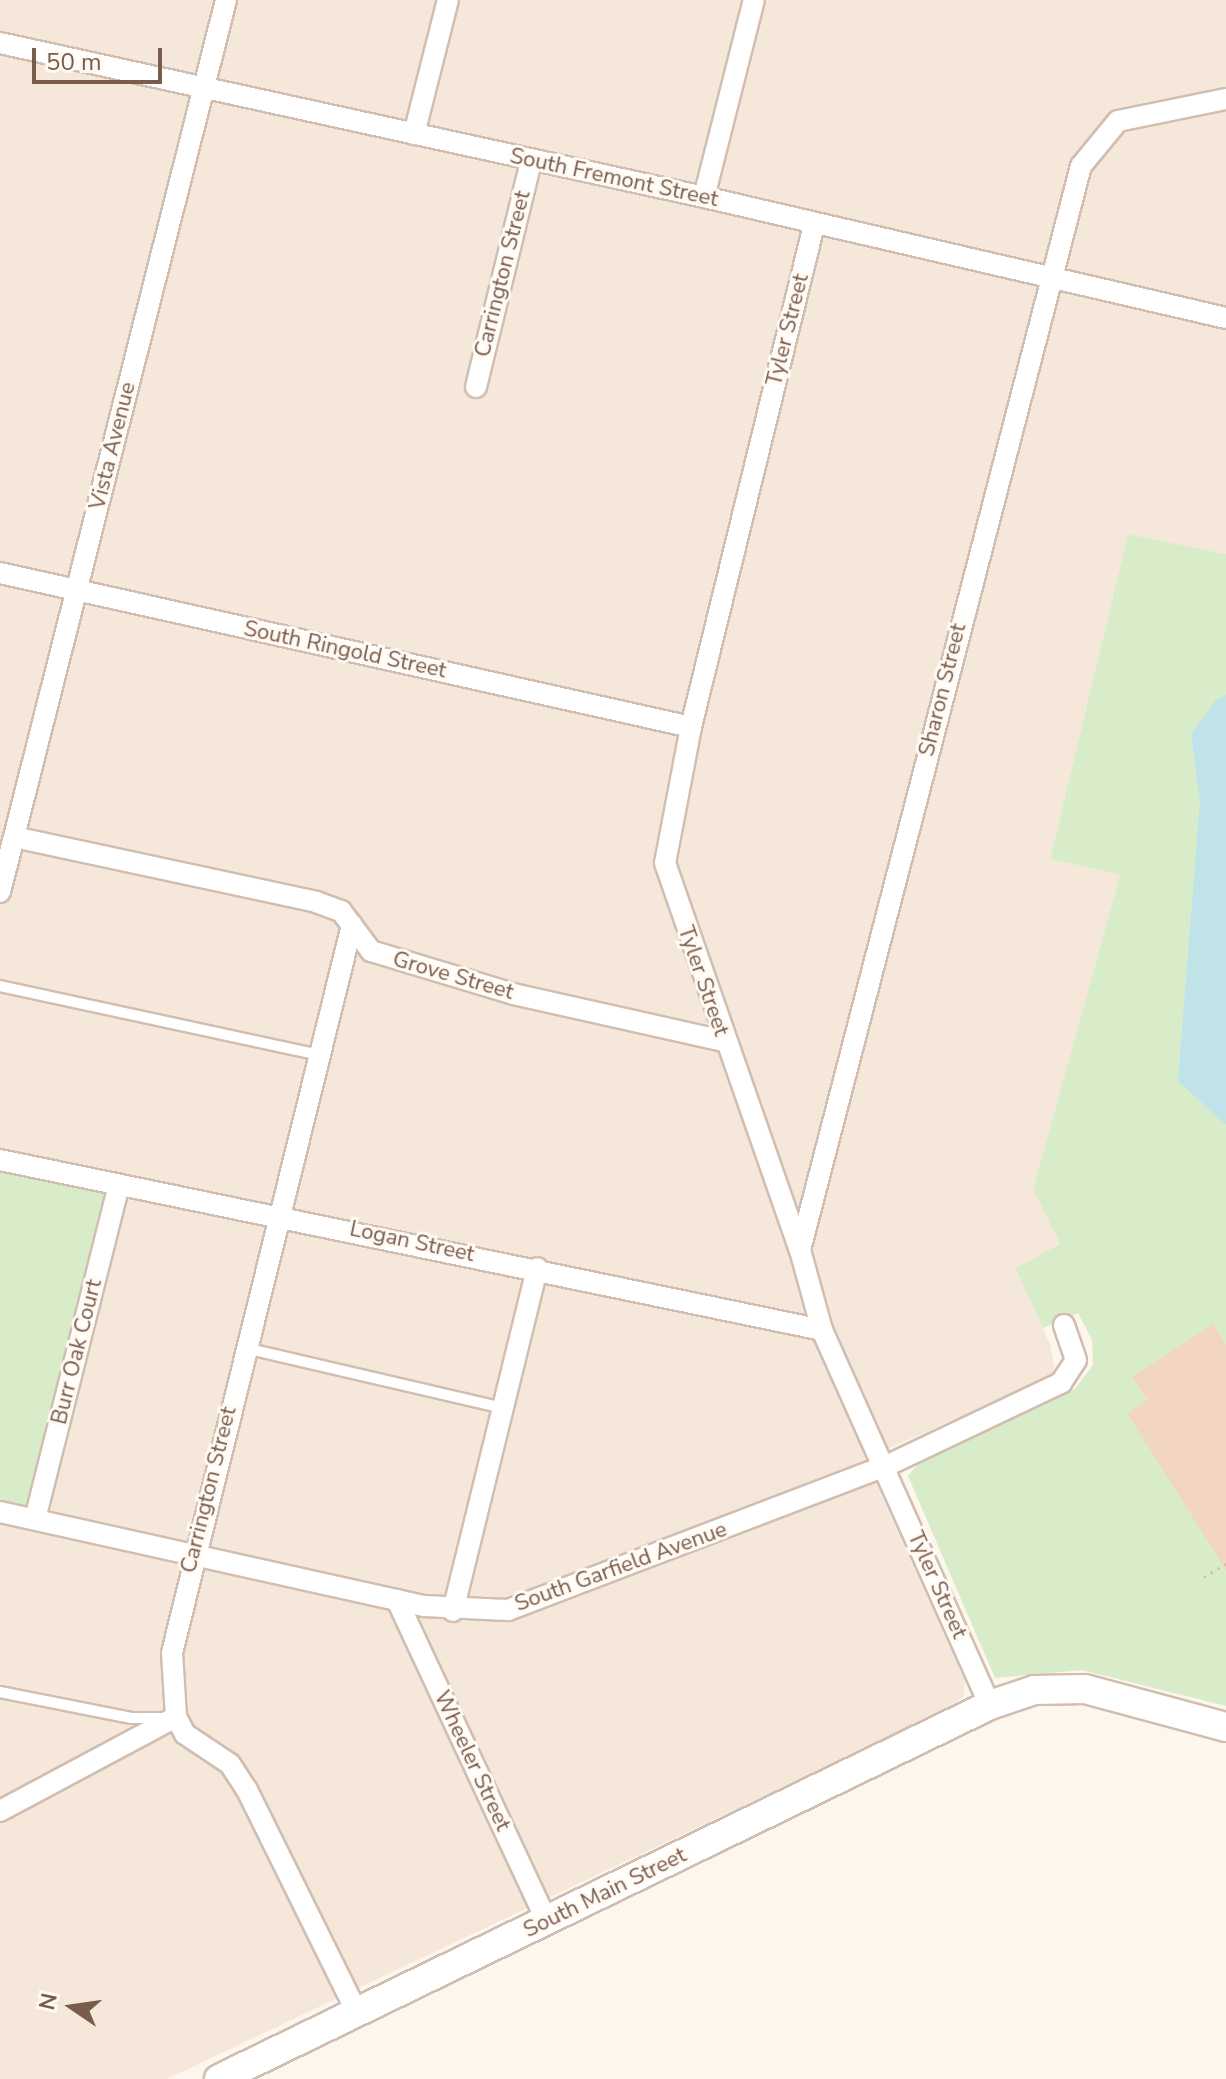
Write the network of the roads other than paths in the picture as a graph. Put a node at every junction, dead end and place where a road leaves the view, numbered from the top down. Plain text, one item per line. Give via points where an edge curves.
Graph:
1 (226, 0) edge
2 (448, 0) edge
3 (754, 0) edge
4 (0, 43) edge
5 (203, 91) junction
6 (1226, 99) edge
7 (414, 134) junction
8 (531, 161) junction
9 (704, 197) junction
10 (814, 225) junction
11 (1048, 280) junction
12 (1226, 318) edge
13 (476, 387) dead end
14 (0, 573) edge
15 (76, 591) junction
16 (691, 727) junction
17 (14, 837) junction
18 (0, 892) edge
19 (352, 925) junction
20 (0, 986) edge
21 (724, 1041) junction
22 (319, 1055) junction
23 (0, 1160) edge
24 (119, 1185) junction
25 (278, 1215) junction
26 (800, 1250) junction
27 (537, 1268) junction
28 (1064, 1325) dead end
29 (822, 1330) junction
30 (245, 1348) junction
31 (503, 1408) junction
32 (886, 1466) junction
33 (0, 1512) edge
34 (35, 1519) junction
35 (193, 1554) junction
36 (397, 1600) junction
37 (453, 1611) junction
38 (0, 1692) edge
39 (990, 1705) junction
40 (176, 1717) junction
41 (1226, 1727) edge
42 (0, 1811) edge
43 (547, 1922) junction
44 (356, 2011) junction
45 (219, 2079) edge

1 - 5 street, Vista Avenue
2 - 7 street
3 - 9 street
4 - 5 street, South Fremont Street
5 - 7 street, South Fremont Street
5 - 15 street, Vista Avenue
6 - 11 street, Sharon Street via 1118,121 1102,136 1081,166
7 - 8 street, South Fremont Street
8 - 9 street, South Fremont Street
8 - 13 street, Carrington Street
9 - 10 street, South Fremont Street
10 - 11 street, South Fremont Street
10 - 16 street, Tyler Street
11 - 12 street, South Fremont Street
11 - 26 street, Sharon Street
14 - 15 street, South Ringold Street
15 - 16 street, South Ringold Street
15 - 17 street, Vista Avenue
16 - 21 street, Tyler Street via 665,863
17 - 18 street, Vista Avenue
17 - 19 street, Grove Street via 316,902 341,911
19 - 21 street, Grove Street via 371,951 513,994
19 - 22 street, Carrington Street
20 - 22 lane
21 - 26 street, Tyler Street
22 - 25 street, Carrington Street
23 - 24 street, Logan Street
24 - 25 street, Logan Street
24 - 34 street, Burr Oak Court
25 - 27 street, Logan Street
25 - 30 street, Carrington Street
26 - 29 street, Tyler Street
27 - 29 street, Logan Street
27 - 31 street
28 - 32 street, South Garfield Avenue via 1076,1360 1061,1383
29 - 32 street, Tyler Street
30 - 31 lane
30 - 35 street, Carrington Street
31 - 37 street
32 - 37 street, South Garfield Avenue via 545,1598 508,1610
32 - 39 street, Tyler Street
33 - 34 street, South Garfield Avenue
34 - 35 street, South Garfield Avenue
35 - 36 street, South Garfield Avenue
35 - 40 street, Carrington Street via 172,1653
36 - 37 street, South Garfield Avenue
36 - 43 street, Wheeler Street
38 - 40 lane via 131,1718
39 - 41 main road, South Main Street via 1061,1686
39 - 43 main road, South Main Street
40 - 42 street
40 - 44 street via 185,1734 230,1764 247,1790
43 - 44 main road, South Main Street
44 - 45 main road, South Main Street

